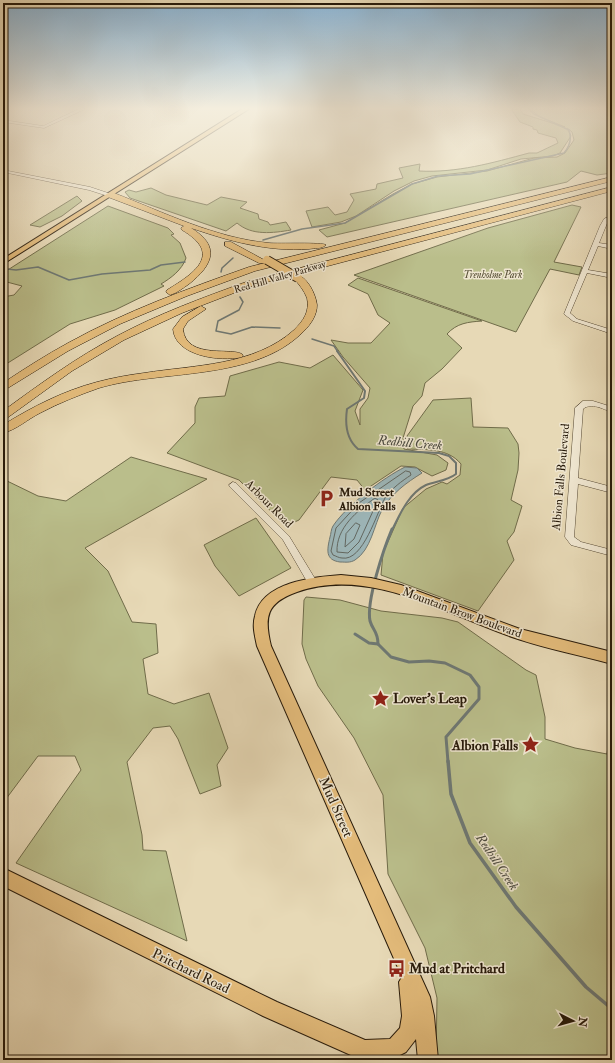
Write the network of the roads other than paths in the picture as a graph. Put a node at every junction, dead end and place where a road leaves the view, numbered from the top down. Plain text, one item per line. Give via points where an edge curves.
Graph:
1 (168, 159) edge
2 (3, 171) edge
3 (612, 179) edge
4 (612, 189) edge
5 (108, 196) junction
6 (612, 217) edge
7 (163, 218) junction
8 (437, 223) junction
9 (205, 230) junction
10 (595, 244) junction
11 (612, 247) edge
12 (265, 260) junction
13 (3, 262) edge
14 (586, 271) junction
15 (297, 276) junction
16 (612, 276) edge
17 (105, 327) junction
18 (612, 332) edge
19 (3, 388) edge
20 (612, 410) edge
21 (3, 416) edge
22 (3, 430) edge
23 (574, 480) junction
24 (233, 485) dead end
25 (612, 490) edge
26 (612, 553) edge
27 (312, 582) junction
28 (612, 658) edge
29 (3, 878) edge
30 (403, 956) junction
31 (364, 1050) junction
32 (382, 1060) edge
33 (428, 1060) edge

1 - 5 main road
2 - 5 street
3 - 8 highway, Red Hill Valley Parkway
4 - 15 highway, Red Hill Valley Parkway
5 - 7 highway
5 - 9 highway
5 - 13 main road
6 - 10 street via 606,220
7 - 12 highway
7 - 17 highway via 191,230 200,238 207,250 205,263 187,282
8 - 9 highway via 294,247 248,243
8 - 17 highway, Red Hill Valley Parkway via 252,269 175,296
9 - 12 highway
10 - 11 street
10 - 14 street
12 - 15 highway
14 - 16 street
14 - 18 street via 567,314 575,320
15 - 15 highway via 306,304 305,309 295,328 271,345 247,354 222,356 191,348 178,334 181,323 189,315 252,287
15 - 21 highway, Red Hill Valley Parkway via 249,284 138,329 89,356
15 - 22 highway via 309,293 312,304 310,316 299,331 277,347 244,360 135,377 79,391 32,412
17 - 19 highway, Red Hill Valley Parkway via 71,345
20 - 23 street, Albion Falls Boulevard via 593,403 586,403 579,408
23 - 25 street
23 - 26 street, Albion Falls Boulevard via 569,538 580,546
24 - 27 street, Arbour Road via 286,538
27 - 28 main road, Mountain Brow Boulevard via 324,579 364,580 393,588 518,634
27 - 30 main road, Mud Street via 274,596 260,616 260,630 267,652
29 - 31 main road, Pritchard Road via 270,1009
30 - 31 main road via 412,994 412,1022 405,1041 386,1050
30 - 33 main road, Mud Street via 420,997
31 - 32 main road, Pritchard Road

